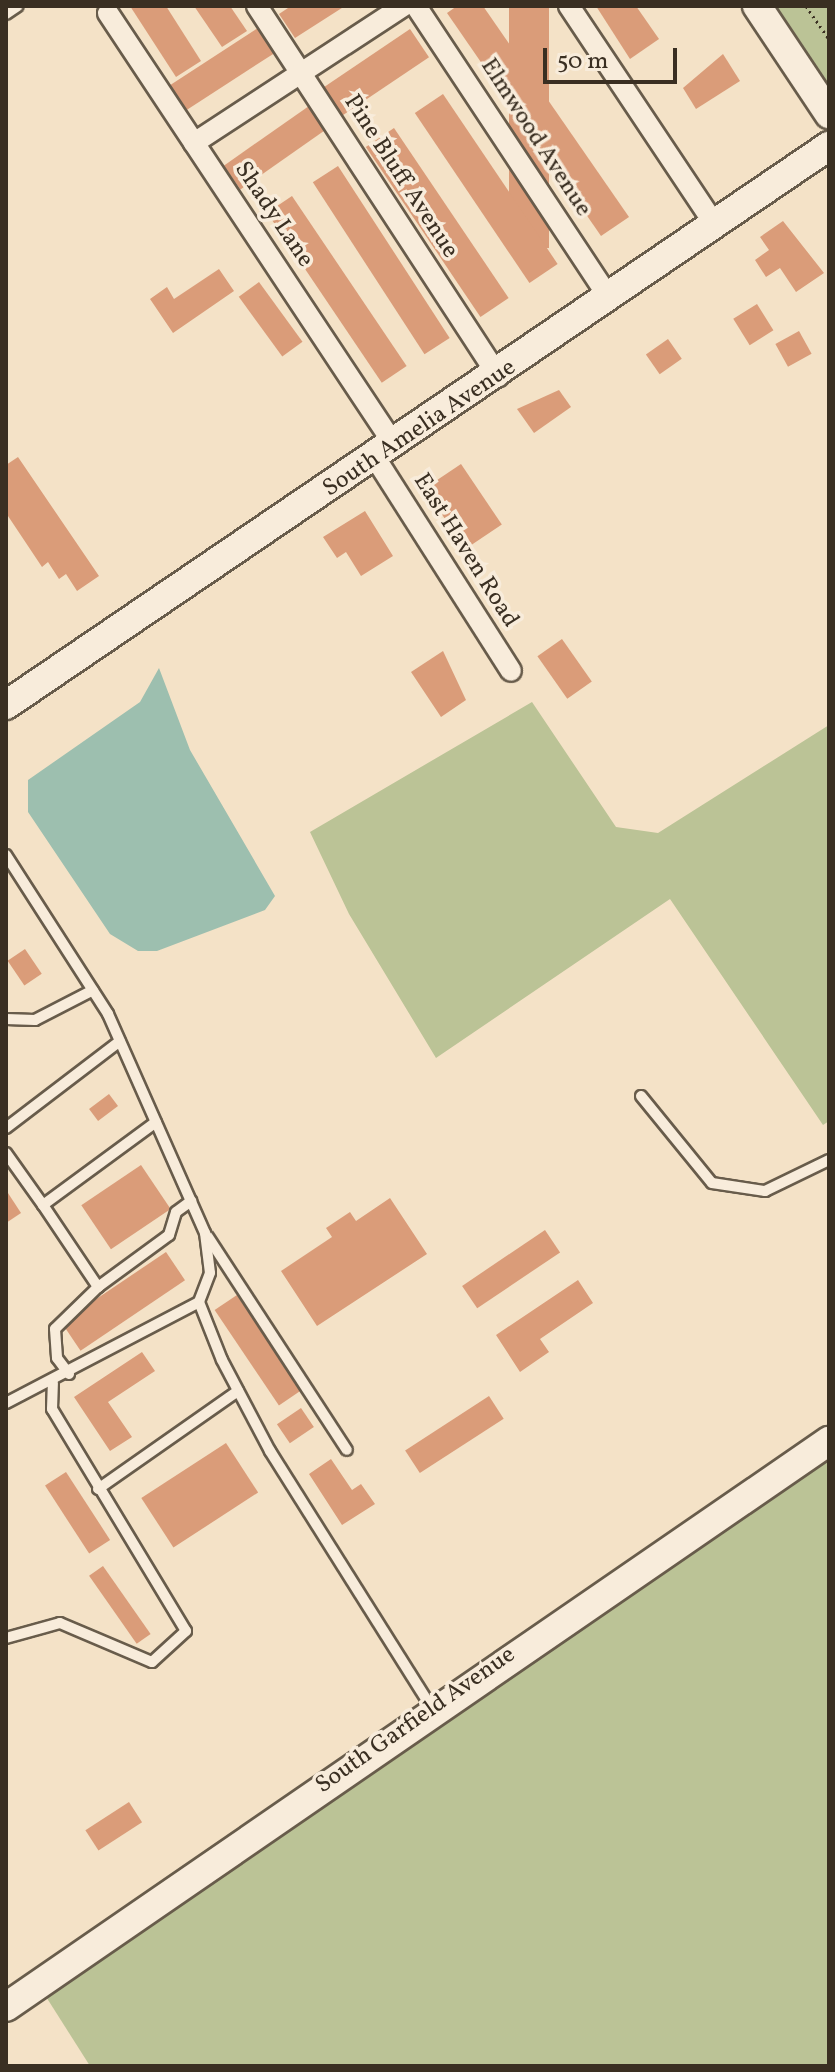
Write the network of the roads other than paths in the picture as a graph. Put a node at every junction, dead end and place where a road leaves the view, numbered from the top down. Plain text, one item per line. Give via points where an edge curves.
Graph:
1 (18, 6) edge
2 (257, 6) edge
3 (403, 6) edge
4 (416, 6) edge
5 (569, 6) edge
6 (757, 6) edge
7 (108, 13) dead end
8 (6, 14) edge
9 (301, 73) junction
10 (829, 114) edge
11 (194, 143) junction
12 (829, 146) edge
13 (715, 225) junction
14 (609, 298) junction
15 (498, 376) junction
16 (386, 452) junction
17 (511, 671) dead end
18 (6, 705) edge
19 (6, 855) edge
20 (93, 990) junction
21 (6, 1019) edge
22 (120, 1041) junction
23 (641, 1096) dead end
24 (156, 1122) junction
25 (6, 1128) edge
26 (6, 1153) edge
27 (829, 1160) edge
28 (191, 1201) junction
29 (43, 1205) junction
30 (205, 1233) junction
31 (98, 1287) junction
32 (199, 1302) junction
33 (69, 1374) junction
34 (53, 1383) junction
35 (238, 1391) junction
36 (6, 1403) edge
37 (829, 1441) edge
38 (347, 1450) dead end
39 (98, 1489) junction
40 (6, 1638) edge
41 (432, 1708) junction
42 (6, 2007) edge

1 - 8 lane
2 - 9 street, Pine Bluff Avenue
3 - 9 street
4 - 14 street, Elmwood Avenue
5 - 13 street
6 - 10 street
7 - 11 street, Shady Lane
9 - 11 street
9 - 15 street, Pine Bluff Avenue
11 - 16 street, Shady Lane
12 - 13 street, South Amelia Avenue
13 - 14 street, South Amelia Avenue
14 - 15 street, South Amelia Avenue
15 - 16 street, South Amelia Avenue
16 - 17 street, East Haven Road
16 - 18 street, South Amelia Avenue
19 - 20 lane
20 - 21 lane via 35,1020
20 - 22 lane
22 - 24 lane
22 - 25 lane
23 - 27 lane via 712,1183 765,1191
24 - 28 lane
24 - 29 lane
26 - 29 lane
28 - 30 lane
28 - 31 lane via 176,1212 169,1235
29 - 31 lane
30 - 32 lane via 210,1273
30 - 38 lane
31 - 33 lane via 55,1329 57,1358
32 - 33 lane
32 - 35 lane
33 - 34 lane
34 - 36 lane
34 - 39 lane via 52,1409
35 - 39 lane
35 - 41 lane
37 - 41 street, South Garfield Avenue
39 - 40 lane via 186,1631 179,1645 152,1662 60,1623
41 - 42 street, South Garfield Avenue

